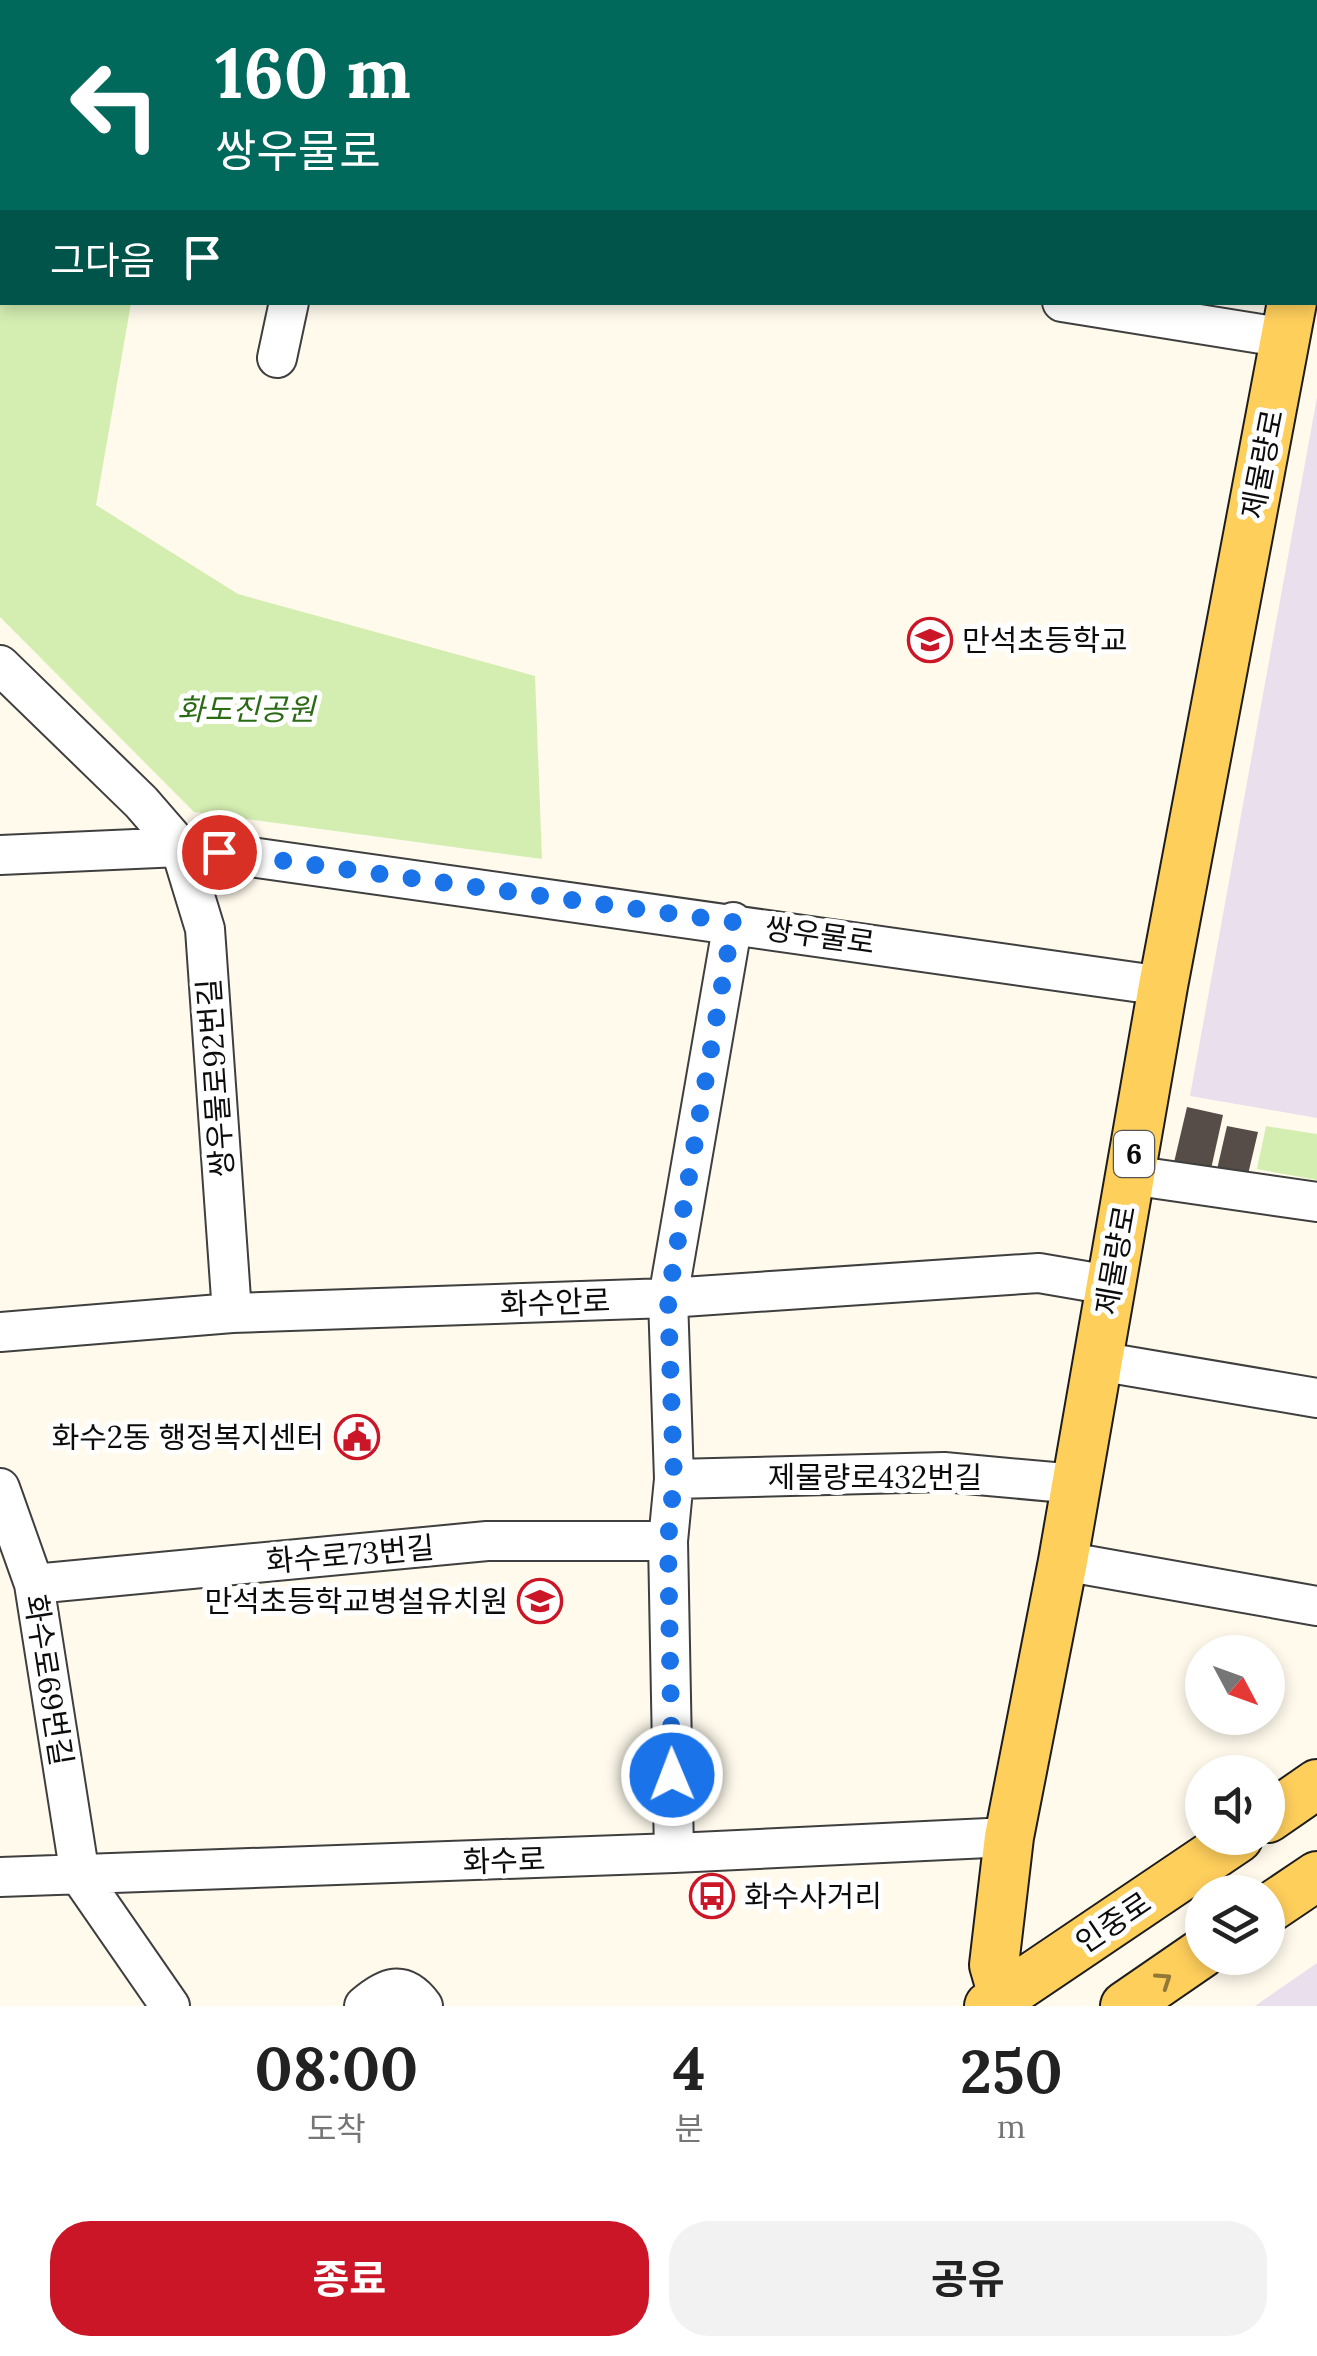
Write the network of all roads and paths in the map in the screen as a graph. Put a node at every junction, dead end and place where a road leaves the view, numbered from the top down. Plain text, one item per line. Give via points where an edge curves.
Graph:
1 (288, 305) edge
2 (1100, 305) edge
3 (1289, 320) edge
4 (276, 358) dead end
5 (0, 665) edge
6 (180, 846) junction
7 (0, 855) edge
8 (733, 922) junction
9 (1163, 986) junction
10 (1130, 1175) junction
11 (1317, 1202) edge
12 (1109, 1286) junction
13 (668, 1298) junction
14 (232, 1313) junction
15 (0, 1332) edge
16 (1098, 1361) junction
17 (1317, 1398) edge
18 (674, 1479) junction
19 (1076, 1484) junction
20 (0, 1488) edge
21 (668, 1541) junction
22 (1063, 1561) junction
23 (34, 1584) junction
24 (1317, 1606) edge
25 (1317, 1784) edge
26 (1285, 1806) edge
27 (1009, 1837) junction
28 (674, 1854) junction
29 (1213, 1855) edge
30 (80, 1876) junction
31 (1317, 1876) edge
32 (0, 1877) edge
33 (1285, 1898) edge
34 (1185, 1965) edge
35 (999, 2003) edge
36 (170, 2006) edge
37 (364, 2006) edge
38 (422, 2006) edge
39 (1125, 2006) edge

1 - 4 street
2 - 3 street, 제물량로
3 - 9 main road, 제물량로 / 6
5 - 6 street
6 - 7 street, 쌍우물로
6 - 8 street, 쌍우물로
6 - 14 street, 쌍우물로92번길 via 204,929
8 - 9 street, 쌍우물로
8 - 13 street
9 - 10 main road, 제물량로 / 6
10 - 11 street
10 - 12 main road, 제물량로 / 6
12 - 13 street, 화수안로 via 1040,1273
12 - 16 main road, 제물량로 / 6
13 - 14 street, 화수안로
13 - 18 street
14 - 15 street, 화수안로
16 - 17 street
16 - 19 main road, 제물량로 / 6
18 - 19 street, 제물량로432번길 via 944,1472
18 - 21 street
19 - 22 main road, 제물량로 / 6
20 - 23 street, 화수로69번길
21 - 23 street, 화수로73번길 via 488,1541
21 - 28 street
22 - 24 street
22 - 27 main road, 제물량로 / 6
23 - 30 street, 화수로69번길
25 - 26 main road
27 - 28 street, 화수로
27 - 35 main road, 제물량로 / 6 via 994,1965
28 - 30 street, 화수로
29 - 35 main road, 인중로
30 - 32 street, 화수로
30 - 36 street
31 - 33 main road
39 -> 34 main road
37 - 38 street via 397,1987 413,1992

